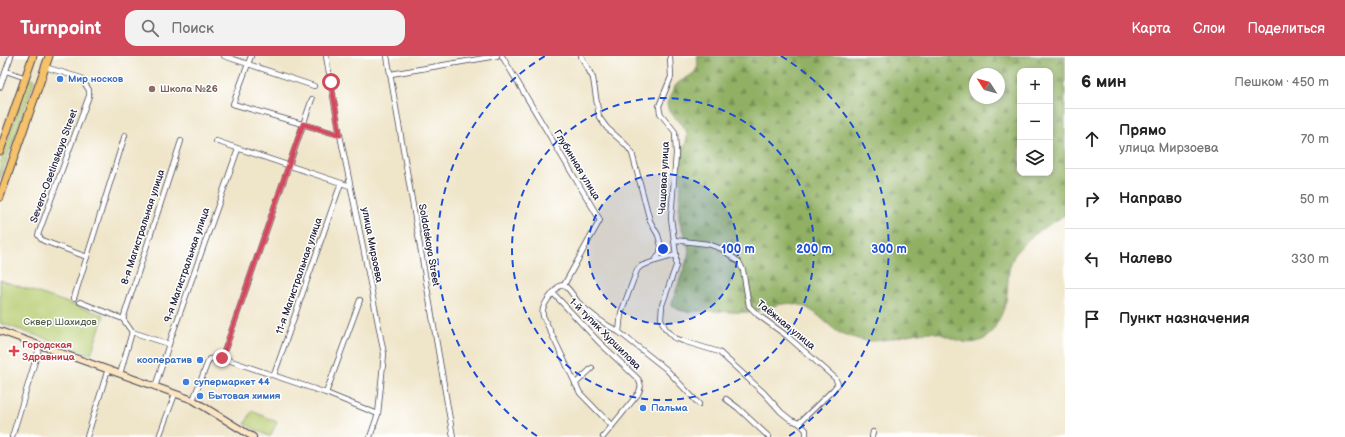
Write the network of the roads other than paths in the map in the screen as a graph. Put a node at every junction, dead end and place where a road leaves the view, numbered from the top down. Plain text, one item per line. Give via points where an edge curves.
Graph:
1 (10, 56) edge
2 (33, 56) edge
3 (49, 56) edge
4 (224, 56) edge
5 (251, 56) edge
6 (326, 56) edge
7 (387, 56) edge
8 (497, 56) edge
9 (502, 56) edge
10 (581, 56) edge
11 (670, 56) edge
12 (248, 64) junction
13 (45, 67) junction
14 (6, 71) junction
15 (391, 74) junction
16 (26, 78) junction
17 (40, 83) junction
18 (314, 86) dead end
19 (0, 87) edge
20 (312, 99) dead end
21 (303, 124) junction
22 (125, 135) dead end
23 (340, 135) junction
24 (181, 141) dead end
25 (216, 141) dead end
26 (238, 149) junction
27 (0, 151) edge
28 (289, 165) junction
29 (341, 183) junction
30 (350, 186) junction
31 (0, 197) edge
32 (674, 240) junction
33 (676, 255) junction
34 (87, 257) junction
35 (655, 261) junction
36 (564, 285) junction
37 (553, 293) junction
38 (74, 298) dead end
39 (360, 300) dead end
40 (80, 302) dead end
41 (123, 319) junction
42 (0, 331) edge
43 (132, 332) junction
44 (618, 332) junction
45 (169, 344) junction
46 (40, 345) junction
47 (222, 358) junction
48 (592, 368) dead end
49 (108, 369) junction
50 (120, 374) junction
51 (274, 375) junction
52 (575, 384) junction
53 (155, 387) junction
54 (326, 393) junction
55 (175, 394) junction
56 (726, 399) dead end
57 (193, 400) junction
58 (699, 404) dead end
59 (378, 414) junction
60 (799, 423) junction
61 (612, 426) junction
62 (12, 437) edge
63 (87, 437) edge
64 (159, 437) edge
65 (252, 437) edge
66 (370, 437) edge
67 (453, 437) edge
68 (603, 437) edge
69 (769, 437) edge
70 (806, 437) edge

1 - 14 street
2 - 16 main road
3 - 13 main road
4 - 12 street
5 - 12 street
6 - 23 street, улица Мирзоева
7 - 15 street, Soldatskaya Street
8 - 15 street
9 - 36 street, Глубинная улица via 600,220
10 - 35 street via 593,78 599,117 632,153 650,221 661,246
11 - 32 street, Чащовая улица via 671,77 659,106 660,113 675,132 676,154 671,218
12 - 18 street
12 - 21 street via 234,104
13 - 17 main road
13 - 34 street, Severo-Osetinskaya Street via 82,78 89,90 89,96 38,235 44,241
14 - 16 street
14 - 19 street
15 - 67 street, Soldatskaya Street
16 - 17 main road via 32,74
16 - 27 main road
17 - 31 main road
20 - 21 street
21 - 23 street
21 - 28 street
22 - 34 street
23 - 30 street, улица Мирзоева
24 - 41 street, 8-я Магистральная улица
25 - 26 street
26 - 28 street
26 - 45 street, 9-я Магистральная улица
28 - 29 street
28 - 47 street
29 - 30 street
29 - 51 street, 11-я Магистральная улица
30 - 59 street, улица Мирзоева via 384,354
32 - 33 street, Чащовая улица
32 - 60 street, Таёжная улица via 708,244 722,249 739,262 749,306 835,378 838,384
33 - 35 street
33 - 60 street, Чащовая улица via 676,266 662,305 661,320 669,334 682,341 719,352 781,412
34 - 38 street
35 - 44 street via 641,266 634,276 621,314
36 - 37 street via 559,286
36 - 44 street, 1-й тупик Хуршилова via 578,302
37 - 52 street via 542,311
37 - 61 street, 1-й тупик Хуршилова via 580,324 641,384 638,394
39 - 54 street
40 - 41 street
41 - 43 street
42 - 46 street
43 - 45 street
43 - 50 street
44 - 58 street, 1-й тупик Хуршилова via 666,369
45 - 53 street, 9-я Магистральная улица
46 - 49 street
46 - 62 street
47 - 51 street
47 - 57 street via 209,359
48 - 52 street
49 - 50 street
49 - 63 street
50 - 53 street
51 - 54 street
52 - 61 street via 580,393
53 - 55 street
54 - 59 street
55 - 57 street
55 - 64 street
56 - 69 street
57 - 65 street
59 - 66 street, улица Мирзоева
60 - 70 street via 806,430
61 - 68 street, 1-й тупик Хуршилова

